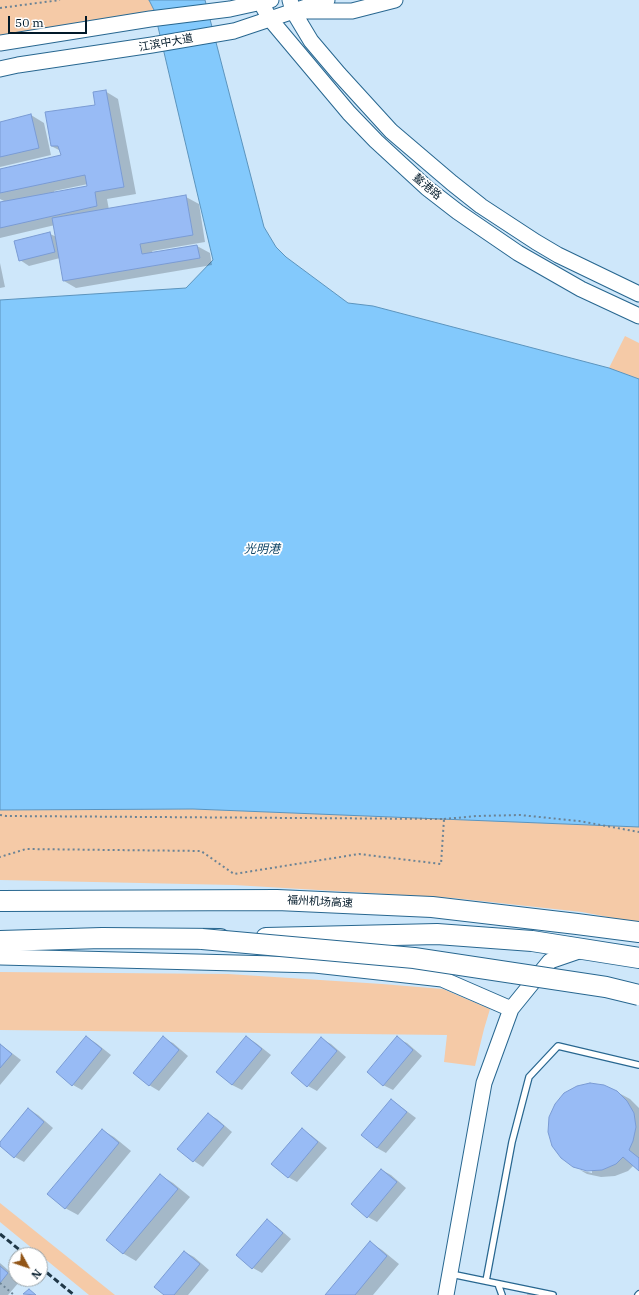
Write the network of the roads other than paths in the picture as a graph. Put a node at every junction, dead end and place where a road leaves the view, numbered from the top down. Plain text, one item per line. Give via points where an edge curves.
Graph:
1 (327, 0) edge
2 (395, 0) edge
3 (266, 1) edge
4 (292, 5) edge
5 (270, 19) junction
6 (0, 43) edge
7 (0, 69) edge
8 (639, 294) edge
9 (639, 316) edge
10 (0, 901) edge
11 (639, 932) edge
12 (202, 939) junction
13 (0, 940) edge
14 (0, 957) edge
15 (639, 958) edge
16 (639, 966) edge
17 (639, 995) edge
18 (510, 1009) junction
19 (639, 1065) edge
20 (451, 1274) junction
21 (486, 1281) junction
22 (498, 1284) junction
23 (446, 1295) edge
24 (502, 1295) edge
25 (554, 1295) edge

1 - 4 main road, 江滨中大道
2 - 4 main road via 352,11
3 - 4 main road
3 - 5 main road, 鳌港路
3 - 6 main road via 218,11
4 - 5 main road, 江滨中大道
4 - 8 main road, 鳌港路 via 311,41 363,101 391,131 452,183 481,206 536,242
5 - 7 main road, 江滨中大道 via 234,31
5 - 9 main road, 鳌港路 via 349,113 427,188 518,253 582,289
10 - 11 highway, 福州机场高速 via 277,900 432,907
12 - 13 highway
12 - 15 highway, bridge via 437,934 532,941
12 - 17 highway, bridge via 414,958 606,986
14 - 18 main road via 315,965 442,979
16 - 18 main road via 583,950 550,961
18 - 20 main road via 484,1083
19 - 21 lane via 558,1046 529,1077 512,1142
20 - 21 lane
20 - 23 main road
21 - 22 lane
22 - 24 lane
22 - 25 lane

